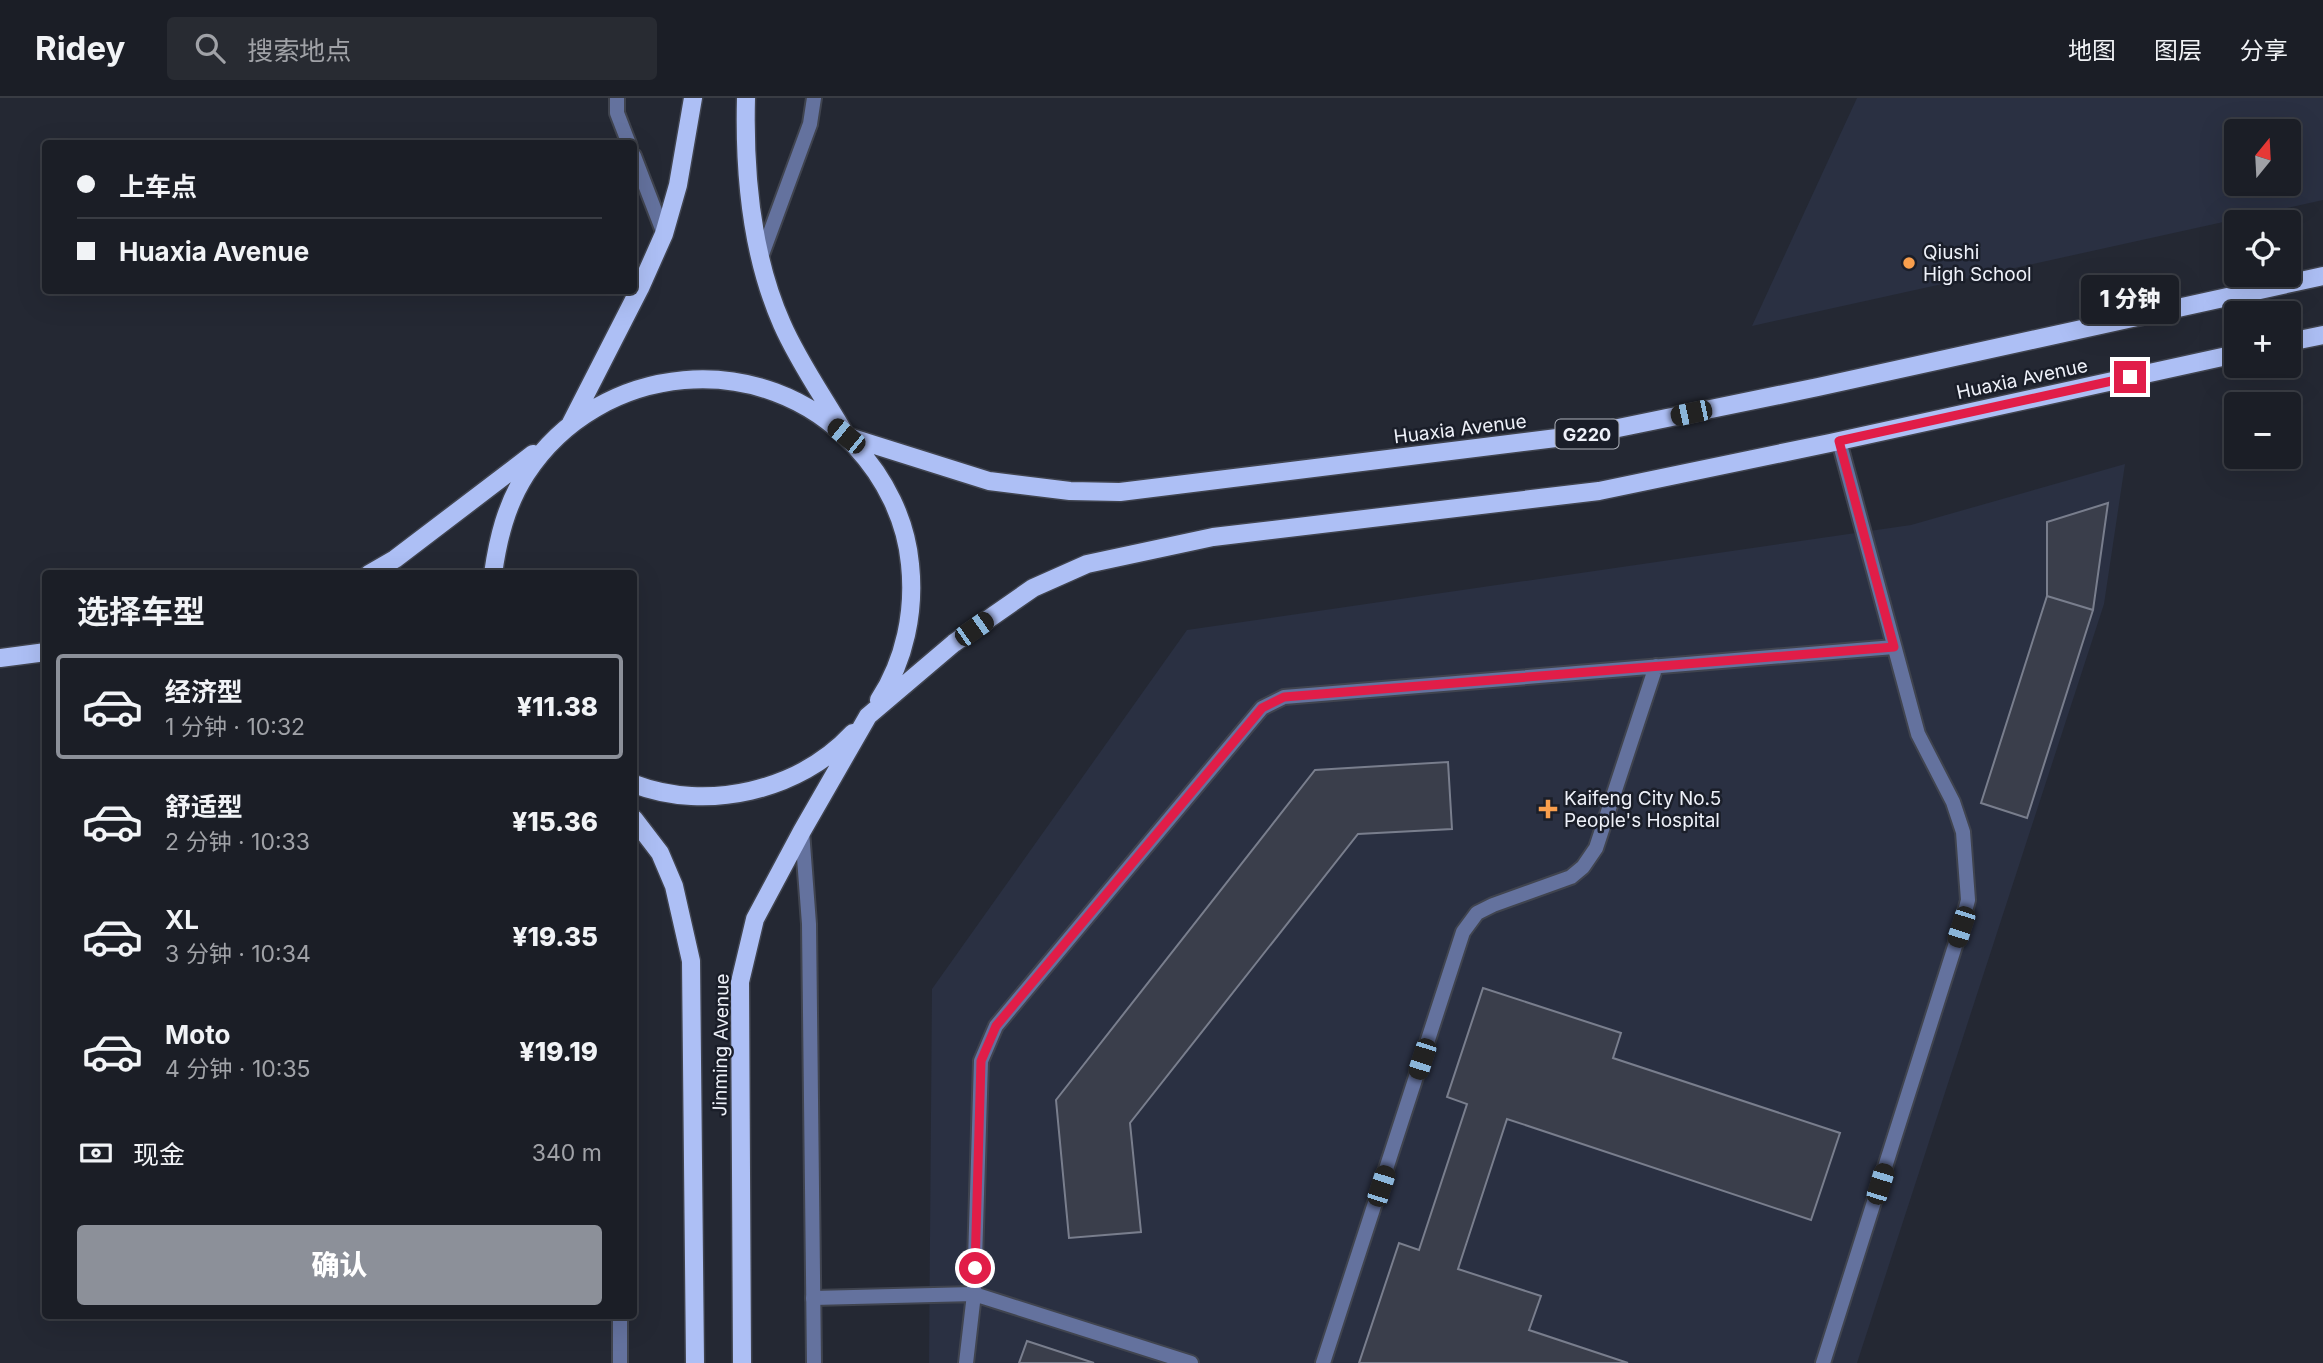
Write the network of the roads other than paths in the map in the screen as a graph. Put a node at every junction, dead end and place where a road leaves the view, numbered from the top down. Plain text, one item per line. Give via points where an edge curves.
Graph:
1 (617, 98) edge
2 (693, 98) edge
3 (746, 98) edge
4 (814, 98) edge
5 (627, 140) edge
6 (637, 164) edge
7 (663, 234) junction
8 (760, 261) junction
9 (2323, 276) edge
10 (637, 294) edge
11 (637, 294) edge
12 (2323, 335) edge
13 (2301, 340) edge
14 (2224, 357) edge
15 (566, 428) junction
16 (846, 436) junction
17 (1839, 441) junction
18 (376, 570) edge
19 (494, 570) edge
20 (1894, 647) junction
21 (42, 653) edge
22 (0, 658) edge
23 (1656, 666) junction
24 (868, 716) junction
25 (637, 785) edge
26 (637, 828) edge
27 (802, 831) junction
28 (974, 1294) junction
29 (813, 1298) junction
30 (620, 1319) edge
31 (620, 1363) edge
32 (695, 1363) edge
33 (742, 1363) edge
34 (814, 1363) edge
35 (966, 1363) edge
36 (1191, 1363) edge
37 (1324, 1363) edge
38 (1823, 1363) edge

1 - 5 street via 617,113
2 - 7 main road via 678,185
3 - 8 main road via 751,209
4 - 8 street via 810,124
6 - 7 street
7 - 10 main road
8 - 16 main road via 782,324
9 - 16 main road, Huaxia Avenue / G220 via 1589,434 1120,492 989,481
11 - 15 main road
12 - 13 main road
14 - 17 main road, Huaxia Avenue
15 - 16 main road via 600,404 632,390 701,378 764,388 794,399
15 - 18 main road
15 - 19 main road via 525,475 509,506
16 - 24 main road via 868,459 899,515 909,549 912,584 910,620 901,654
17 - 20 street
17 - 24 main road, Huaxia Avenue via 1599,491 1213,537 1087,564 1033,588 965,635
20 - 23 street
20 - 38 street via 1918,734 1963,832 1968,900
21 - 22 main road
23 - 28 street via 1284,697 1262,708 996,1026 981,1061
23 - 37 street via 1596,848 1583,867 1571,877 1477,913 1463,932
24 - 25 main road via 816,763 751,791 680,795
24 - 27 main road, Jinming Avenue
26 - 32 main road, Jinming Avenue via 660,853 674,886 691,961
27 - 29 street via 809,924
27 - 33 main road, Jinming Avenue via 755,919 740,982
28 - 29 street
28 - 35 street
28 - 36 street
29 - 34 street
30 - 31 street

